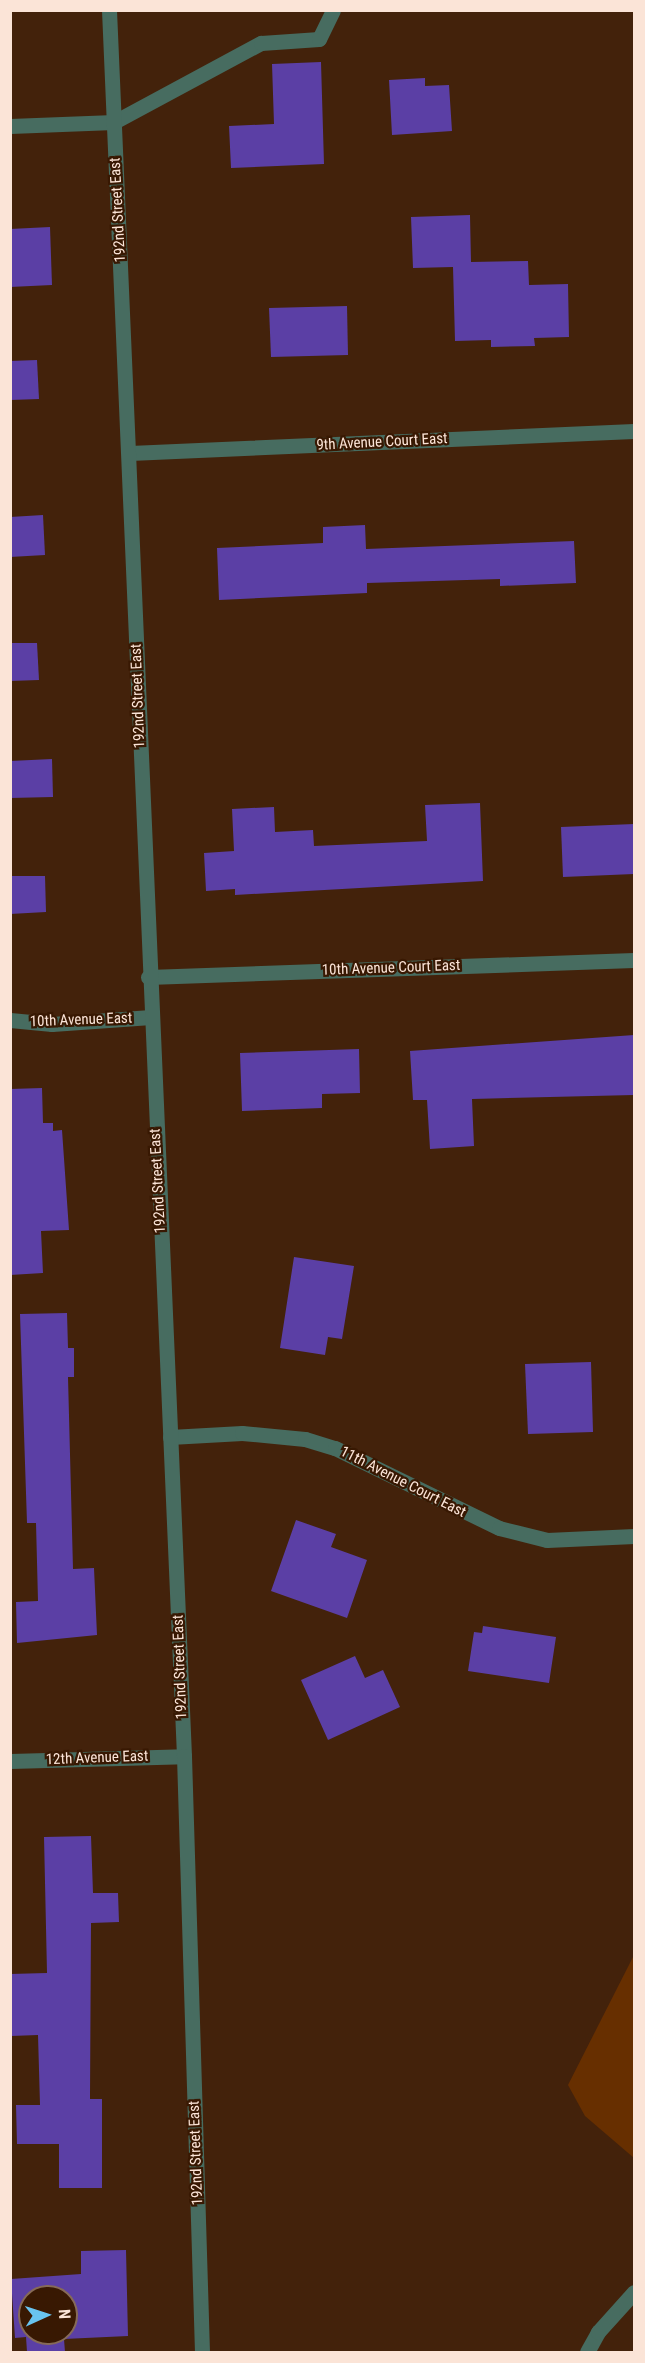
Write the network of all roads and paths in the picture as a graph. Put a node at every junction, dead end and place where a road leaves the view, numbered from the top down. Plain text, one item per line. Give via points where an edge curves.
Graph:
1 (109, 10) edge
2 (333, 10) edge
3 (114, 122) junction
4 (10, 126) edge
5 (634, 431) edge
6 (130, 453) junction
7 (634, 960) edge
8 (148, 977) junction
9 (151, 1017) junction
10 (10, 1020) edge
11 (170, 1437) junction
12 (634, 1536) edge
13 (184, 1756) junction
14 (10, 1761) edge
15 (634, 2292) edge
16 (202, 2352) edge
17 (587, 2352) edge

1 - 3 street, 192nd Street East
2 - 3 street via 319,39 261,43
3 - 4 street
3 - 6 street, 192nd Street East
5 - 6 street, 9th Avenue Court East
6 - 8 street, 192nd Street East
7 - 8 street, 10th Avenue Court East
8 - 9 street, 192nd Street East
9 - 10 street, 10th Avenue East via 52,1024
9 - 11 street, 192nd Street East
11 - 12 street, 11th Avenue Court East via 242,1433 306,1439 335,1448 499,1528 547,1540
11 - 13 street, 192nd Street East
13 - 14 street, 12th Avenue East
13 - 16 street, 192nd Street East
15 - 17 street via 598,2332

